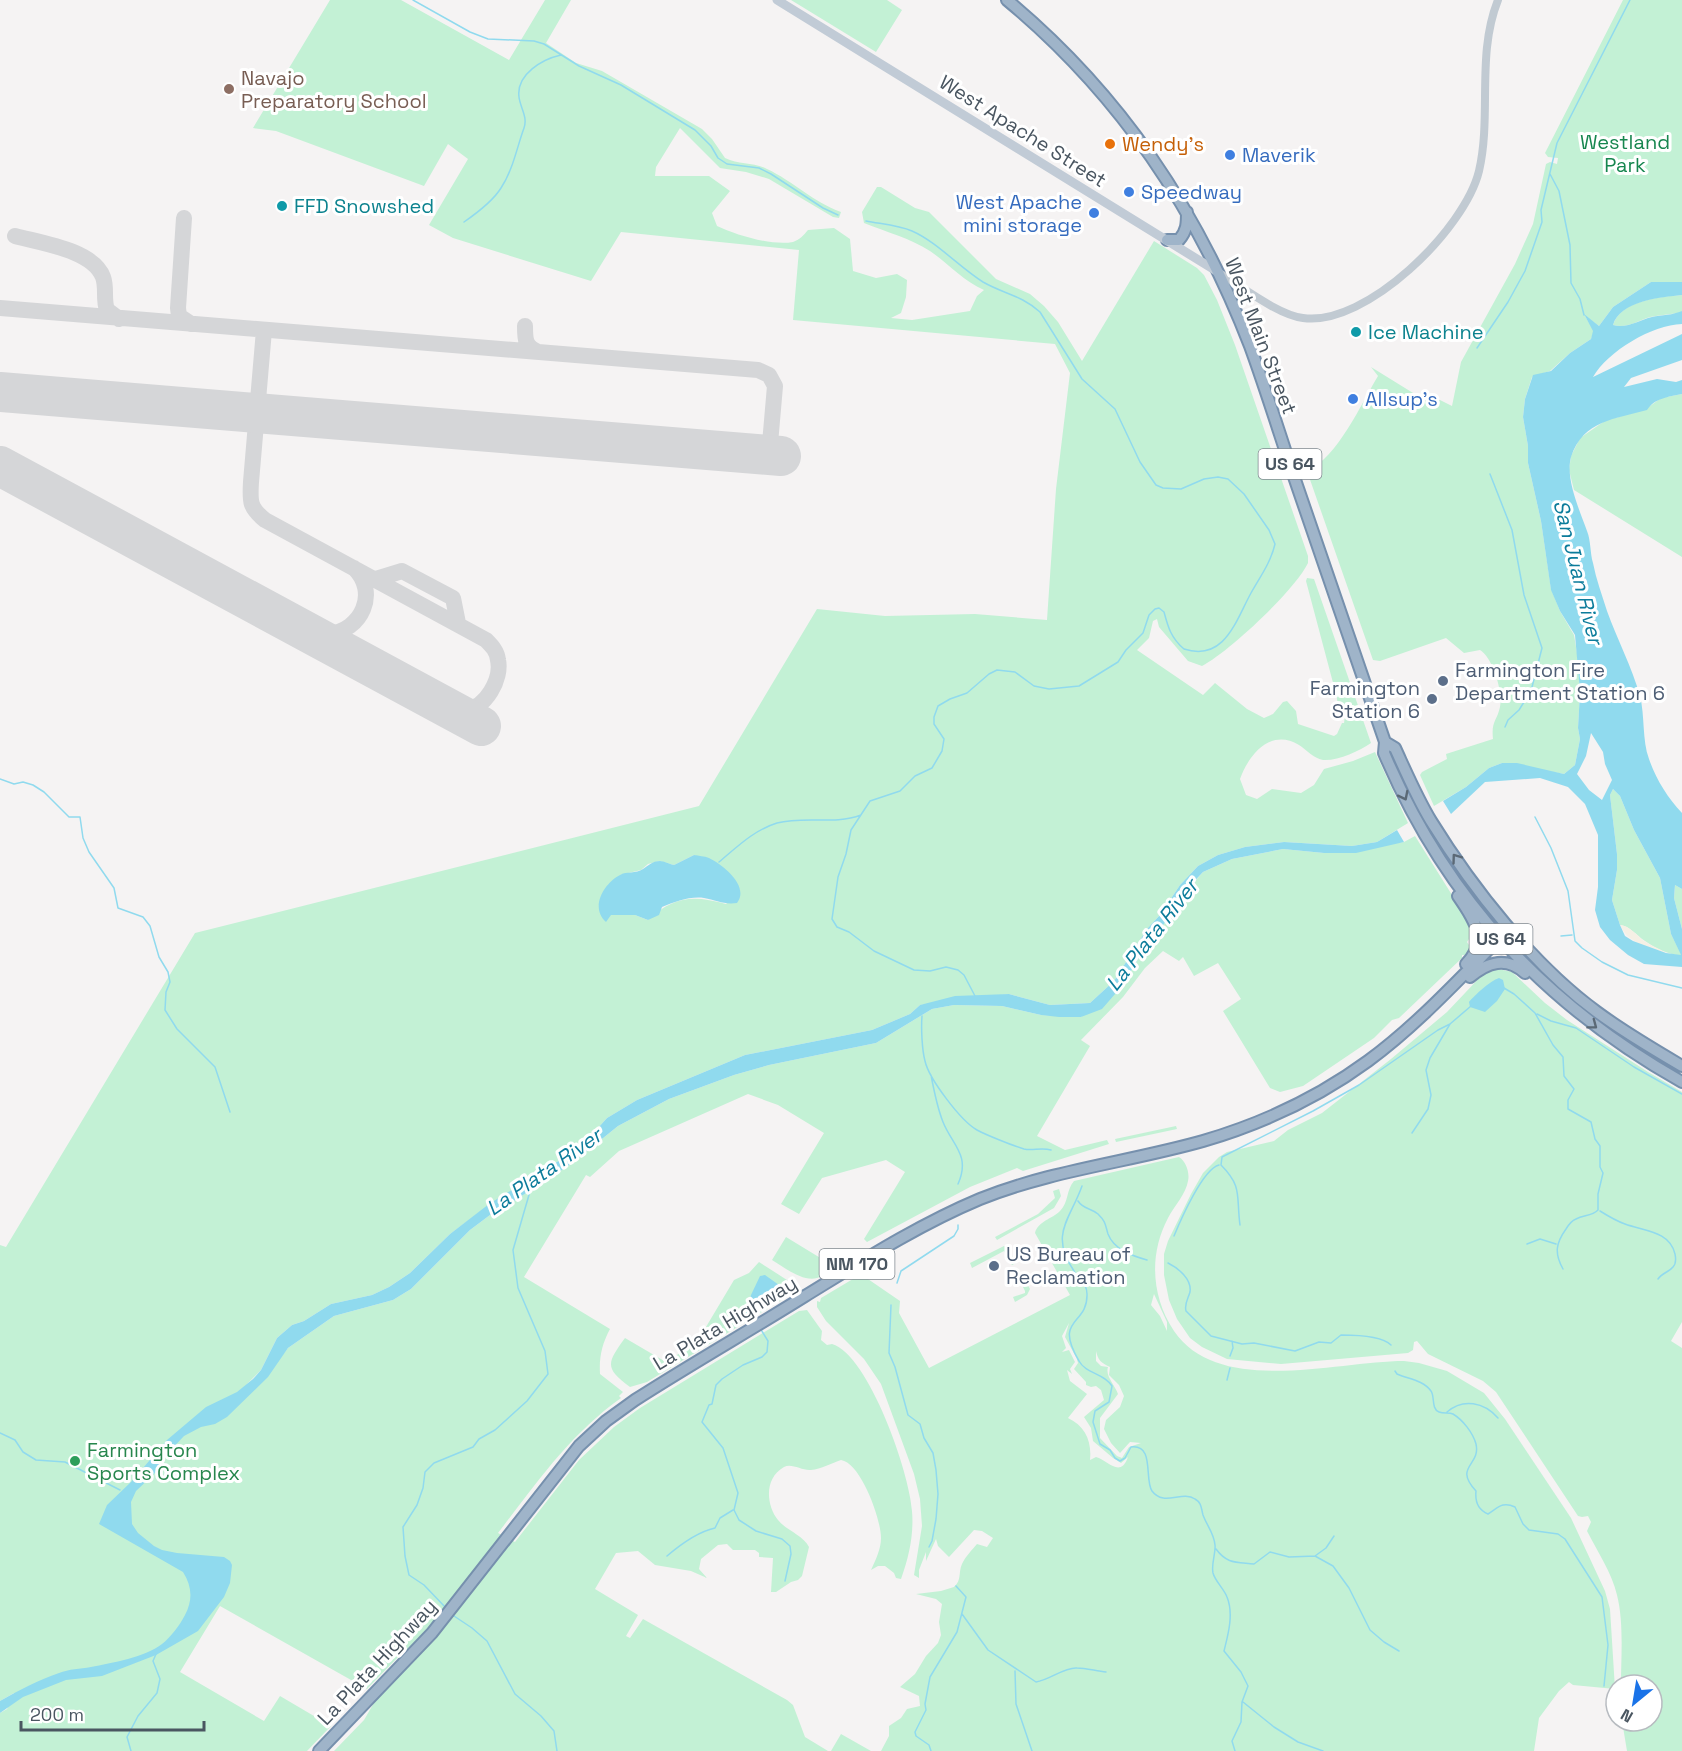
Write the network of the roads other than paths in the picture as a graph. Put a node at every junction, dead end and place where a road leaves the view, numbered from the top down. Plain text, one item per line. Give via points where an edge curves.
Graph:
1 (777, 0) edge
2 (1007, 0) edge
3 (1498, 0) edge
4 (1187, 212) junction
5 (1167, 240) junction
6 (1218, 272) junction
7 (1385, 742) junction
8 (1429, 841) junction
9 (1478, 888) junction
10 (1500, 938) junction
11 (1436, 1002) junction
12 (1586, 1003) junction
13 (1575, 1011) junction
14 (1682, 1066) edge
15 (1682, 1082) edge
16 (319, 1751) edge

1 - 5 main road, West Apache Street
2 - 4 highway, West Main Street / US 64 via 1078,66 1112,104
3 - 6 street, West Apache Street via 1488,31 1476,182 1446,231 1410,269 1354,306 1316,318 1286,313
4 - 5 highway via 1184,233 1179,240
4 - 6 highway, West Main Street / US 64
5 - 6 main road, West Apache Street
6 - 7 highway, West Main Street / US 64 via 1250,346
7 -> 8 highway, West Main Street / US 64 via 1384,753 1397,784
9 -> 7 highway, West Main Street / US 64 via 1430,819 1395,748
8 - 10 highway, West Main Street / US 64
8 - 11 highway via 1428,850 1473,919 1478,934 1472,958 1439,991
9 - 10 highway via 1483,902 1497,919
9 - 12 highway, West Main Street / US 64 via 1513,933
10 - 11 highway, La Plata Highway / NM 170
10 - 12 highway via 1522,948 1576,1000
10 - 13 highway, West Main Street / US 64
11 - 13 highway via 1448,1000 1478,970 1503,962 1515,965 1563,1006
11 - 16 highway, La Plata Highway / NM 170 via 1368,1061 1286,1109 1208,1139 1042,1178 960,1208 884,1248 635,1400 606,1421 568,1458 432,1633
12 - 14 highway, West Main Street / US 64
13 -> 15 highway, West Main Street / US 64

